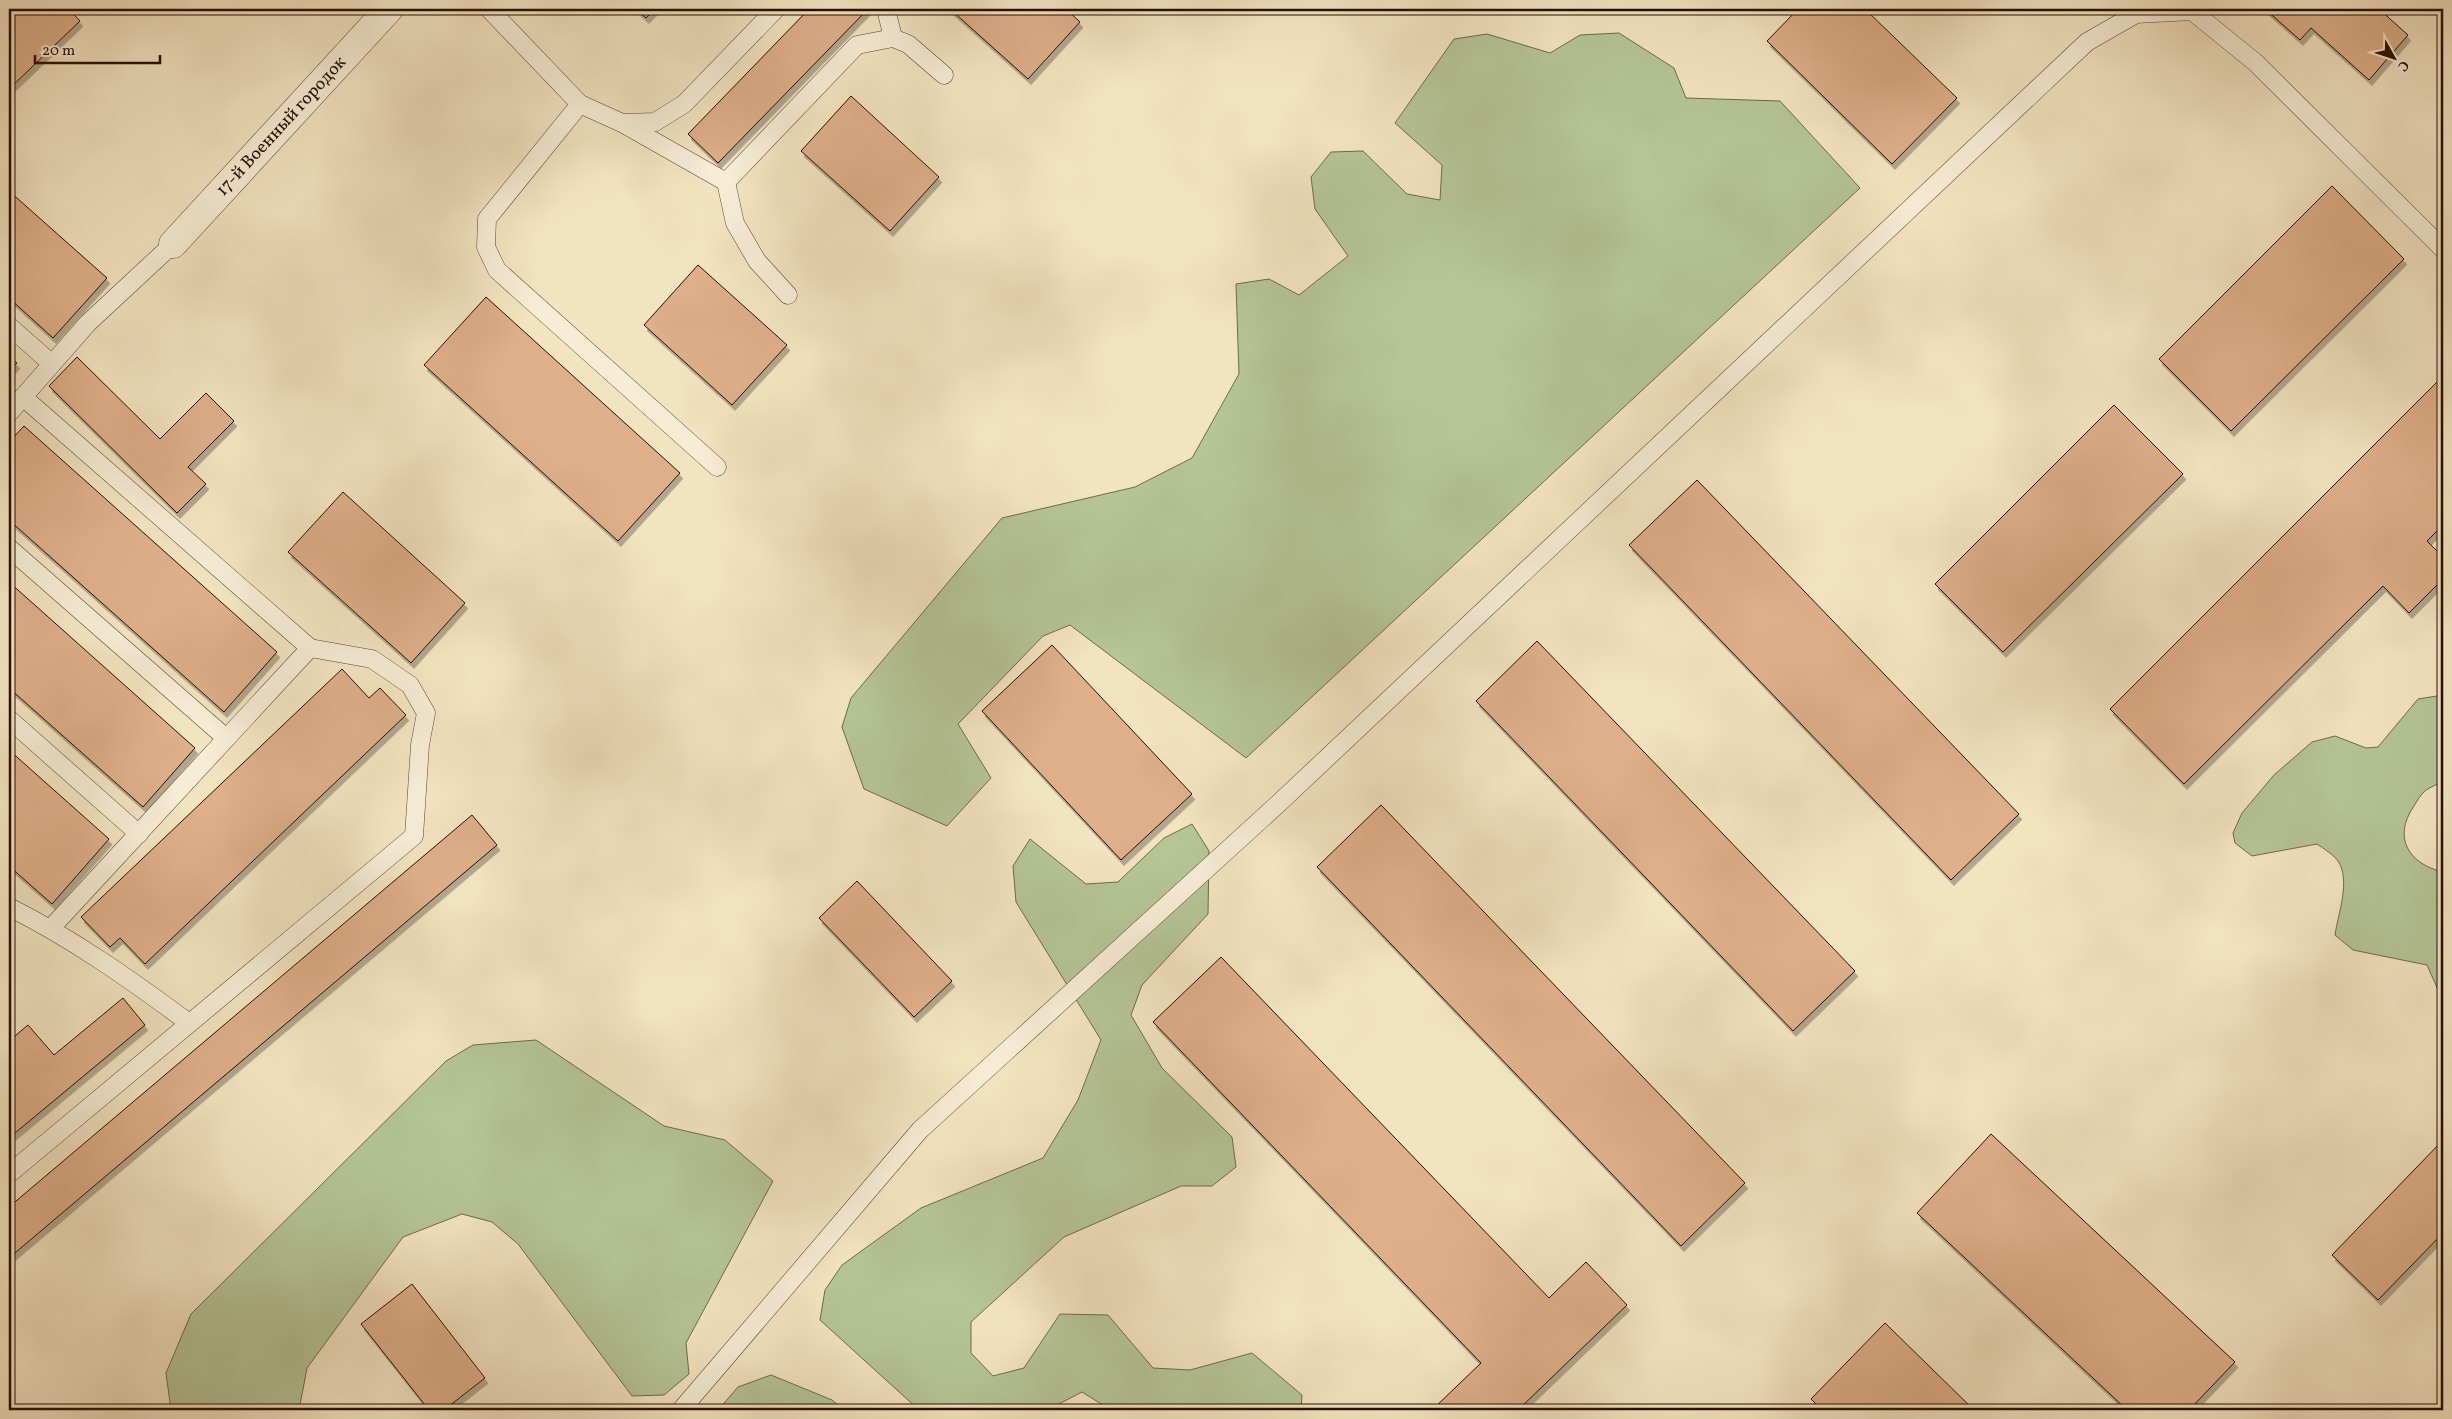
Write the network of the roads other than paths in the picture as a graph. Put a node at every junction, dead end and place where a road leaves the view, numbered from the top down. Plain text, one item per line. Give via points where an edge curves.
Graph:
1 (389, 9) edge
2 (489, 9) edge
3 (776, 9) edge
4 (886, 9) edge
5 (2192, 10) edge
6 (893, 38) junction
7 (944, 75) dead end
8 (580, 104) junction
9 (622, 123) junction
10 (726, 182) junction
11 (173, 244) joint
12 (2443, 249) edge
13 (788, 296) dead end
14 (9, 326) edge
15 (52, 364) junction
16 (23, 397) junction
17 (9, 413) edge
18 (716, 467) dead end
19 (9, 548) edge
20 (310, 648) junction
21 (9, 719) edge
22 (226, 738) junction
23 (139, 834) junction
24 (9, 907) edge
25 (51, 928) junction
26 (189, 1023) junction
27 (9, 1174) edge
28 (684, 1409) edge

1 - 11 street, 17-й Военный городок
2 - 8 lane
3 - 9 lane via 684,104 654,122
4 - 6 lane
5 - 12 lane via 2256,63
5 - 28 lane via 2136,14 2087,42 1285,798 920,1130
6 - 7 lane via 908,44
6 - 10 lane via 857,45
8 - 9 lane
8 - 18 lane via 487,220 486,247 497,270
9 - 10 lane
10 - 13 lane via 735,224 757,261
11 - 15 lane via 88,323
14 - 15 lane
15 - 16 lane
16 - 17 lane
16 - 20 lane
19 - 22 lane
20 - 22 lane
20 - 26 lane via 372,659 410,685 426,713 420,745 414,836
21 - 23 lane
22 - 23 lane
23 - 25 lane
24 - 25 lane
25 - 26 lane via 124,975
26 - 27 lane

